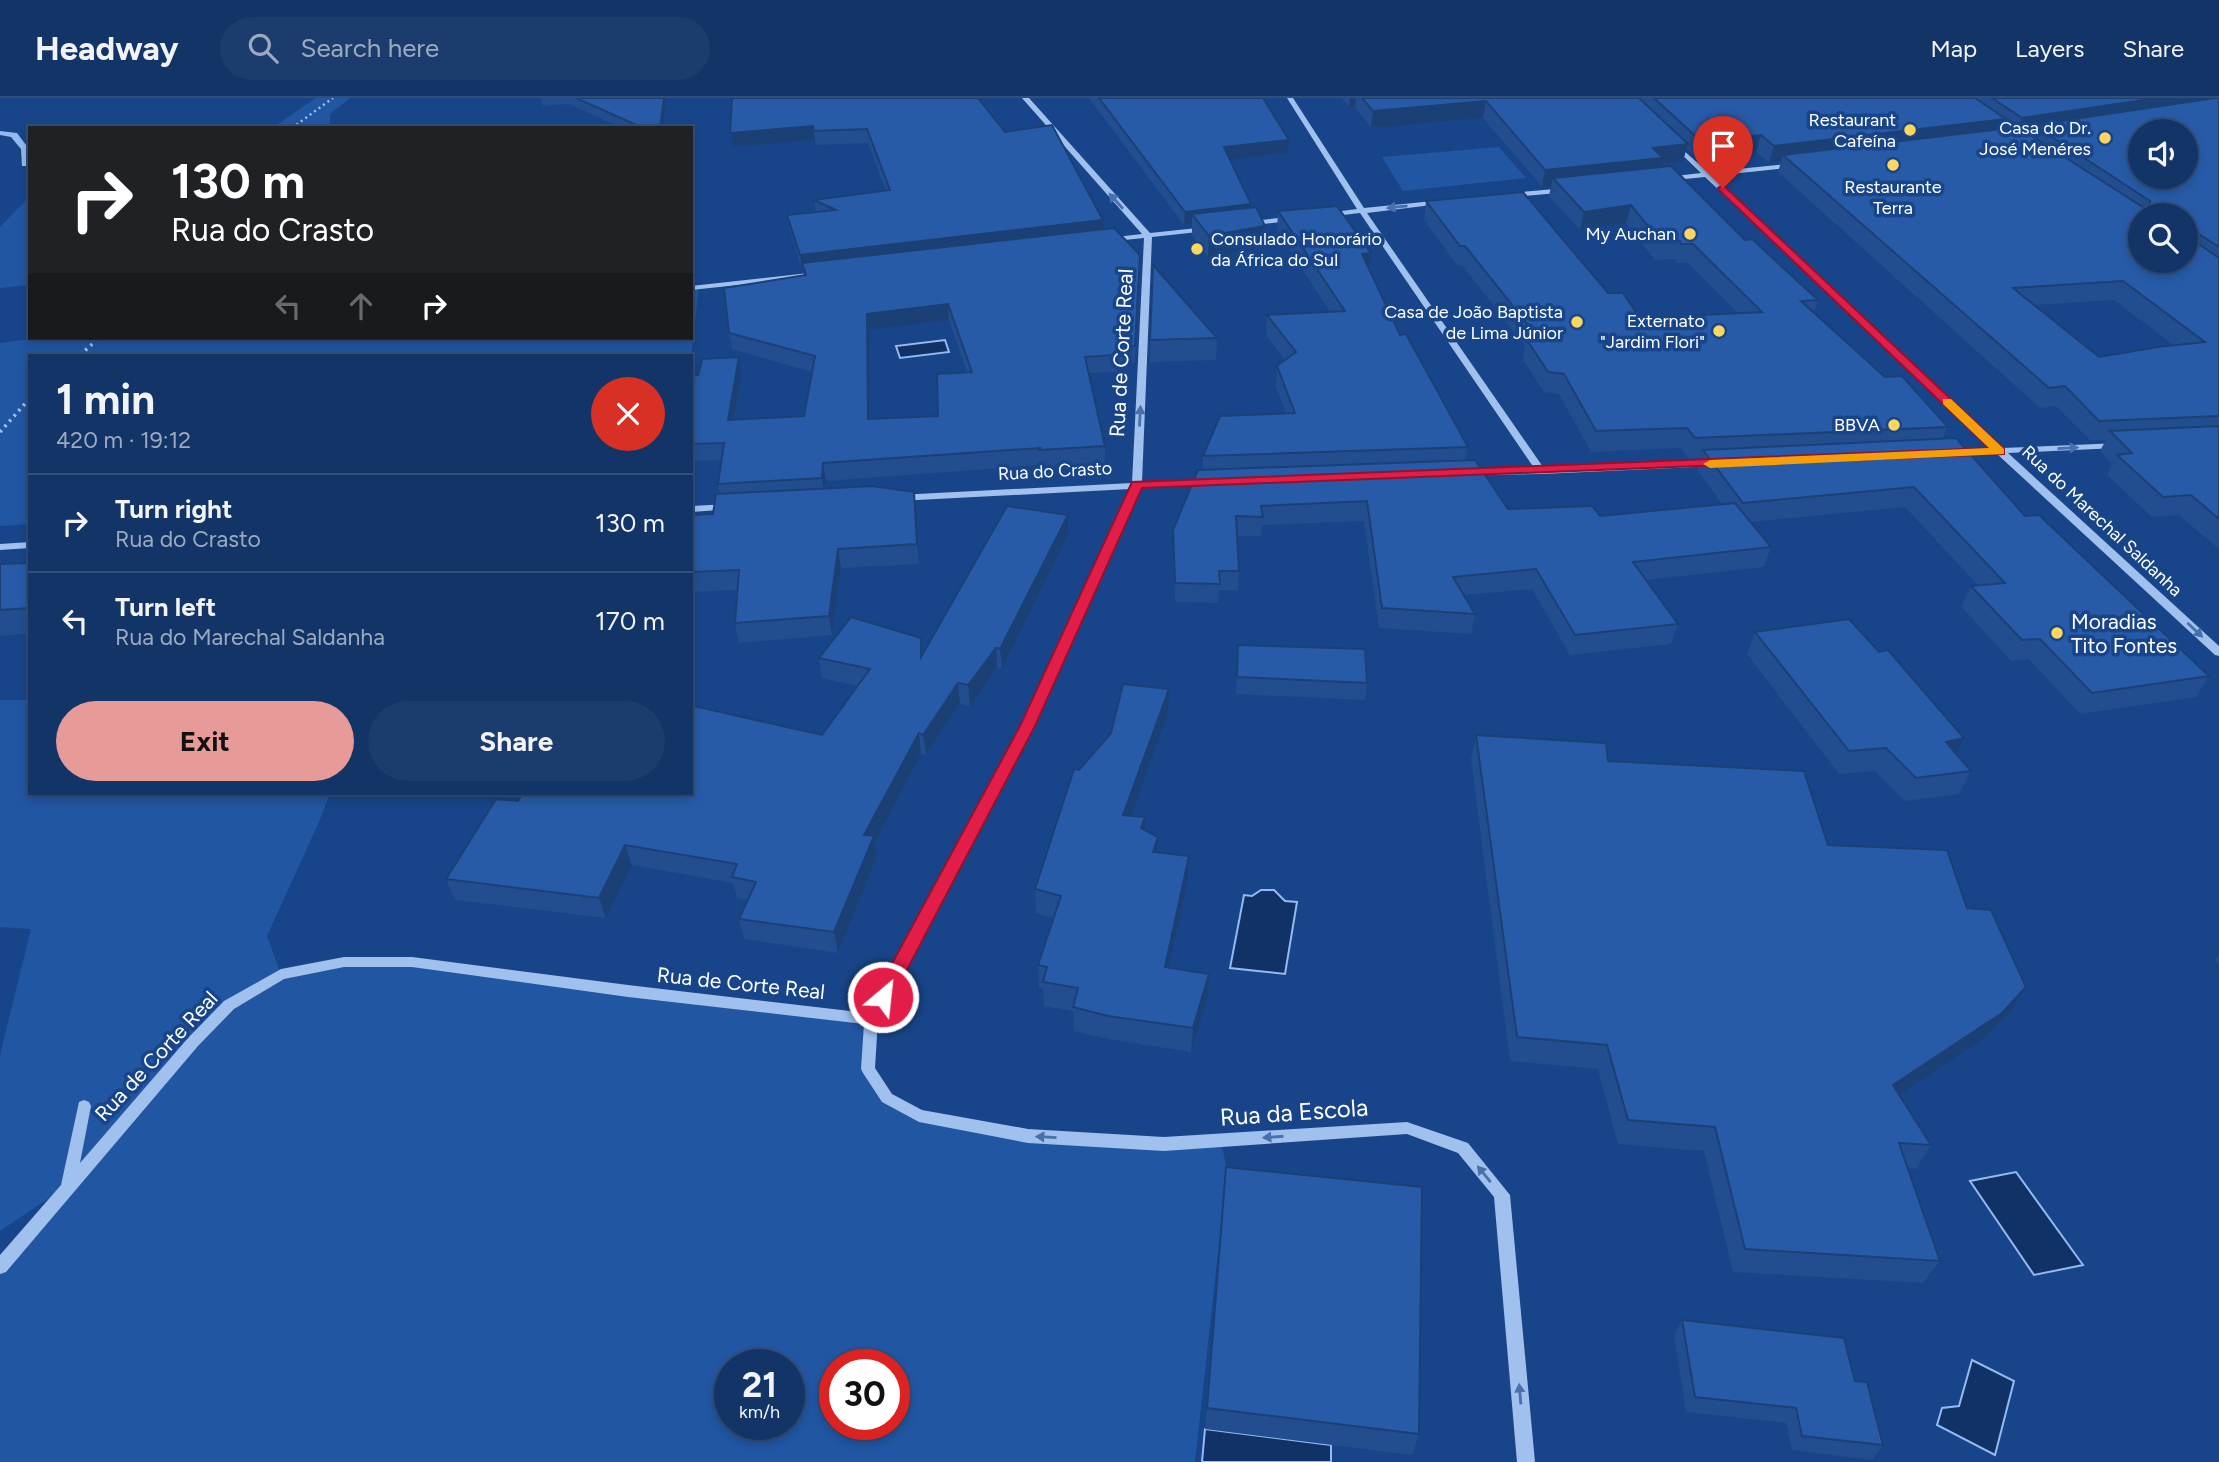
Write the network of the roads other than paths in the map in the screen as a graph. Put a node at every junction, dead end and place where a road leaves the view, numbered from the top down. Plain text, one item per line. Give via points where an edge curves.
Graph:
1 (1025, 98) edge
2 (1290, 98) edge
3 (1670, 140) edge
4 (1810, 163) edge
5 (1709, 175) junction
6 (1662, 180) edge
7 (1580, 188) edge
8 (1498, 197) edge
9 (1444, 202) edge
10 (1362, 211) junction
11 (1321, 215) edge
12 (1308, 217) edge
13 (1241, 225) edge
14 (1214, 228) edge
15 (1148, 236) junction
16 (1095, 242) edge
17 (823, 273) edge
18 (693, 288) edge
19 (2123, 445) edge
20 (2000, 451) junction
21 (1944, 454) edge
22 (1722, 463) edge
23 (1542, 471) junction
24 (1455, 474) edge
25 (1220, 482) edge
26 (1137, 485) junction
27 (883, 498) edge
28 (743, 506) edge
29 (693, 509) edge
30 (28, 545) edge
31 (0, 547) edge
32 (2219, 652) edge
33 (871, 1019) junction
34 (84, 1106) dead end
35 (67, 1186) junction
36 (0, 1267) edge
37 (1526, 1462) edge

15 -> 1 street
2 - 10 street
3 - 5 street, Rua do Marechal Saldanha
4 - 5 street
5 - 6 street
5 - 20 street, Rua do Marechal Saldanha
7 - 8 street
9 -> 10 street
10 - 11 street
10 - 23 street
12 - 13 street
14 - 15 street
15 - 16 street
26 -> 15 street, Rua de Corte Real
17 - 18 street
20 -> 19 street
20 - 21 street
20 -> 32 street, Rua do Marechal Saldanha
22 - 23 street
23 - 24 street
25 - 26 street, Rua do Crasto
26 - 27 street, Rua do Crasto
26 - 33 street, Rua de Corte Real via 1028,726
28 - 29 street
30 - 31 street
33 - 35 street, Rua de Corte Real via 412,962 344,962 281,974 229,1005
37 -> 33 street, Rua da Escola via 1502,1195 1464,1148 1407,1128 1164,1144 1028,1136 919,1116 887,1098 868,1069
34 - 35 street
35 - 36 street, Rua de Corte Real

